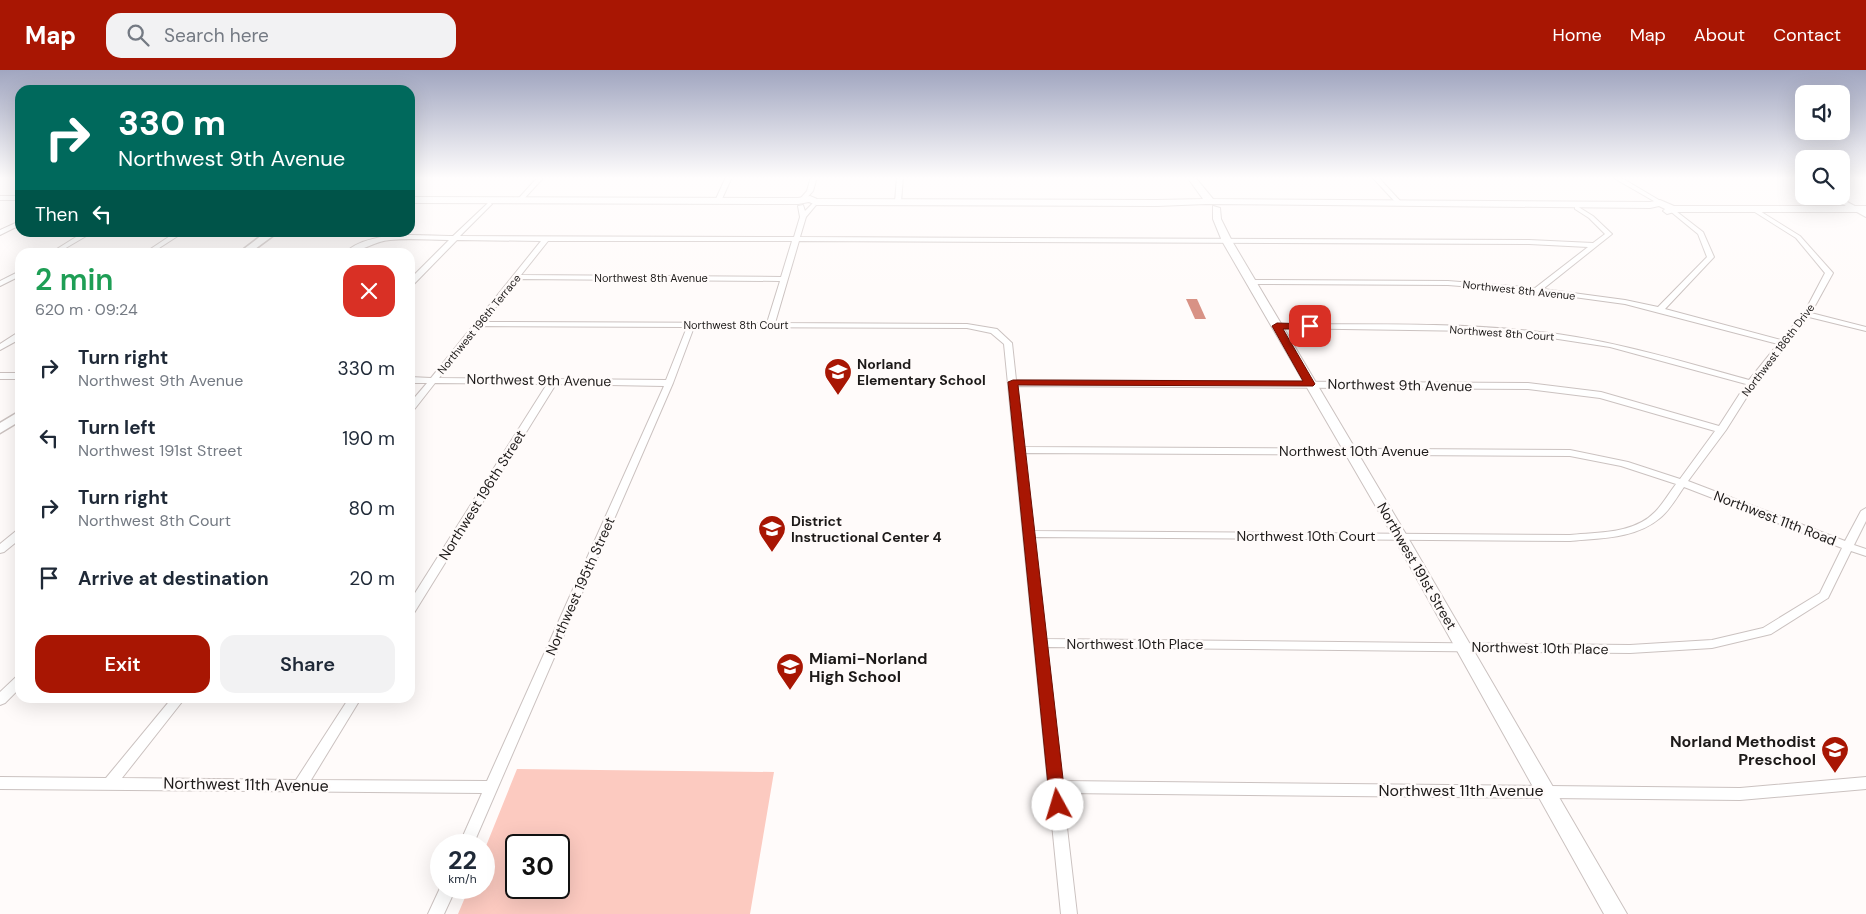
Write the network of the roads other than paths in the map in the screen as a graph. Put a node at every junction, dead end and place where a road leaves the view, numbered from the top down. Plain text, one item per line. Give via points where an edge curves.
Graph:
1 (476, 216) edge
2 (1214, 216) edge
3 (1587, 216) edge
4 (1677, 216) edge
5 (1677, 216) edge
6 (1765, 216) edge
7 (803, 217) edge
8 (1688, 223) junction
9 (15, 226) edge
10 (0, 233) edge
11 (81, 237) edge
12 (173, 237) edge
13 (266, 237) edge
14 (454, 238) junction
15 (547, 238) junction
16 (796, 239) junction
17 (1227, 241) junction
18 (1594, 245) junction
19 (62, 248) edge
20 (155, 248) edge
21 (251, 248) edge
22 (357, 248) edge
23 (15, 276) edge
24 (415, 277) edge
25 (516, 278) junction
26 (785, 279) junction
27 (1251, 282) junction
28 (0, 284) edge
29 (1538, 290) junction
30 (1660, 310) junction
31 (1807, 314) junction
32 (478, 324) junction
33 (691, 326) junction
34 (771, 326) junction
35 (1277, 326) junction
36 (1866, 329) edge
37 (15, 338) edge
38 (1782, 343) junction
39 (0, 348) edge
40 (0, 376) edge
41 (15, 376) edge
42 (415, 380) edge
43 (434, 380) junction
44 (554, 380) junction
45 (1013, 382) junction
46 (669, 383) junction
47 (1752, 383) junction
48 (1310, 384) junction
49 (415, 403) edge
50 (15, 419) edge
51 (0, 430) edge
52 (1721, 430) junction
53 (1021, 450) junction
54 (1349, 451) junction
55 (1684, 483) junction
56 (1866, 511) edge
57 (1029, 534) junction
58 (1400, 536) junction
59 (15, 537) edge
60 (1848, 546) junction
61 (0, 550) edge
62 (1866, 553) edge
63 (415, 602) edge
64 (1040, 643) junction
65 (1463, 647) junction
66 (15, 685) edge
67 (0, 700) edge
68 (175, 703) edge
69 (352, 703) edge
70 (1866, 782) edge
71 (0, 783) edge
72 (110, 783) junction
73 (300, 785) junction
74 (491, 787) junction
75 (1056, 787) junction
76 (1545, 791) junction
77 (471, 834) edge
78 (443, 899) edge
79 (436, 914) edge
80 (1069, 914) edge
81 (1616, 914) edge

1 - 14 street
2 - 17 street, Northwest 191st Street
3 - 18 street via 1608,234
4 - 8 street
5 - 8 street
6 - 31 street, Northwest 186th Drive via 1798,237 1830,273
7 - 16 street
8 - 30 street via 1701,233 1711,257
9 - 10 street
11 - 19 street
12 - 20 street
13 - 21 main road
14 - 15 street
14 - 22 street via 388,238
14 - 24 street
15 - 16 street
15 - 25 street, Northwest 196th Terrace
16 - 17 street
16 - 26 street
17 - 18 street
17 - 27 street, Northwest 191st Street
18 - 29 street
23 - 28 street
25 - 26 street, Northwest 8th Avenue
25 - 32 street, Northwest 196th Terrace
26 - 34 street
27 - 29 street, Northwest 8th Avenue via 1448,283
27 - 35 street, Northwest 191st Street
29 - 30 street, Northwest 8th Avenue
30 - 38 street, Northwest 8th Avenue
31 - 36 street
31 - 38 street, Northwest 186th Drive
32 - 33 street, Northwest 8th Court
32 - 43 street, Northwest 196th Terrace
33 - 34 street, Northwest 8th Court
33 - 46 street, Northwest 195th Street
34 - 45 street, Northwest 8th Court via 967,326 994,331 1008,343
35 - 47 street, Northwest 8th Court via 1532,333 1611,345
35 - 48 street, Northwest 191st Street
37 - 39 street
38 - 47 street, Northwest 186th Drive
40 - 41 street
42 - 43 street, Northwest 9th Avenue
43 - 44 street, Northwest 9th Avenue
43 - 49 street, Northwest 196th Terrace
44 - 46 street, Northwest 9th Avenue
44 - 63 street, Northwest 196th Street
45 - 48 street, Northwest 9th Avenue
45 - 53 street
46 - 74 street, Northwest 195th Street
47 - 52 street, Northwest 186th Drive
48 - 52 street, Northwest 9th Avenue via 1564,389 1601,395
48 - 54 street, Northwest 191st Street
50 - 51 main road
52 - 55 street, Northwest 186th Drive
53 - 54 street, Northwest 10th Avenue
53 - 57 street
54 - 55 street, Northwest 10th Avenue via 1594,455
54 - 58 street, Northwest 191st Street
55 - 58 street, Northwest 10th Court via 1658,515 1639,528 1612,534 1570,538
55 - 60 street, Northwest 11th Road
56 - 60 street, Northwest 10th Place
57 - 58 street, Northwest 10th Court
57 - 64 street
58 - 65 street, Northwest 191st Street
59 - 61 street
60 - 62 street, Northwest 11th Road
60 - 65 street, Northwest 10th Place via 1824,595 1767,631 1712,644 1630,649
64 - 65 street, Northwest 10th Place
64 - 75 street
65 - 76 street, Northwest 191st Street
66 - 67 street
68 - 72 street
69 - 73 street
70 - 76 street, Northwest 11th Avenue via 1740,794
71 - 72 street, Northwest 11th Avenue
72 - 73 street, Northwest 11th Avenue
73 - 74 street, Northwest 11th Avenue
74 - 77 street, Northwest 195th Street
75 - 76 street, Northwest 11th Avenue
75 - 80 street
76 - 81 street, Northwest 191st Street
78 - 79 street

